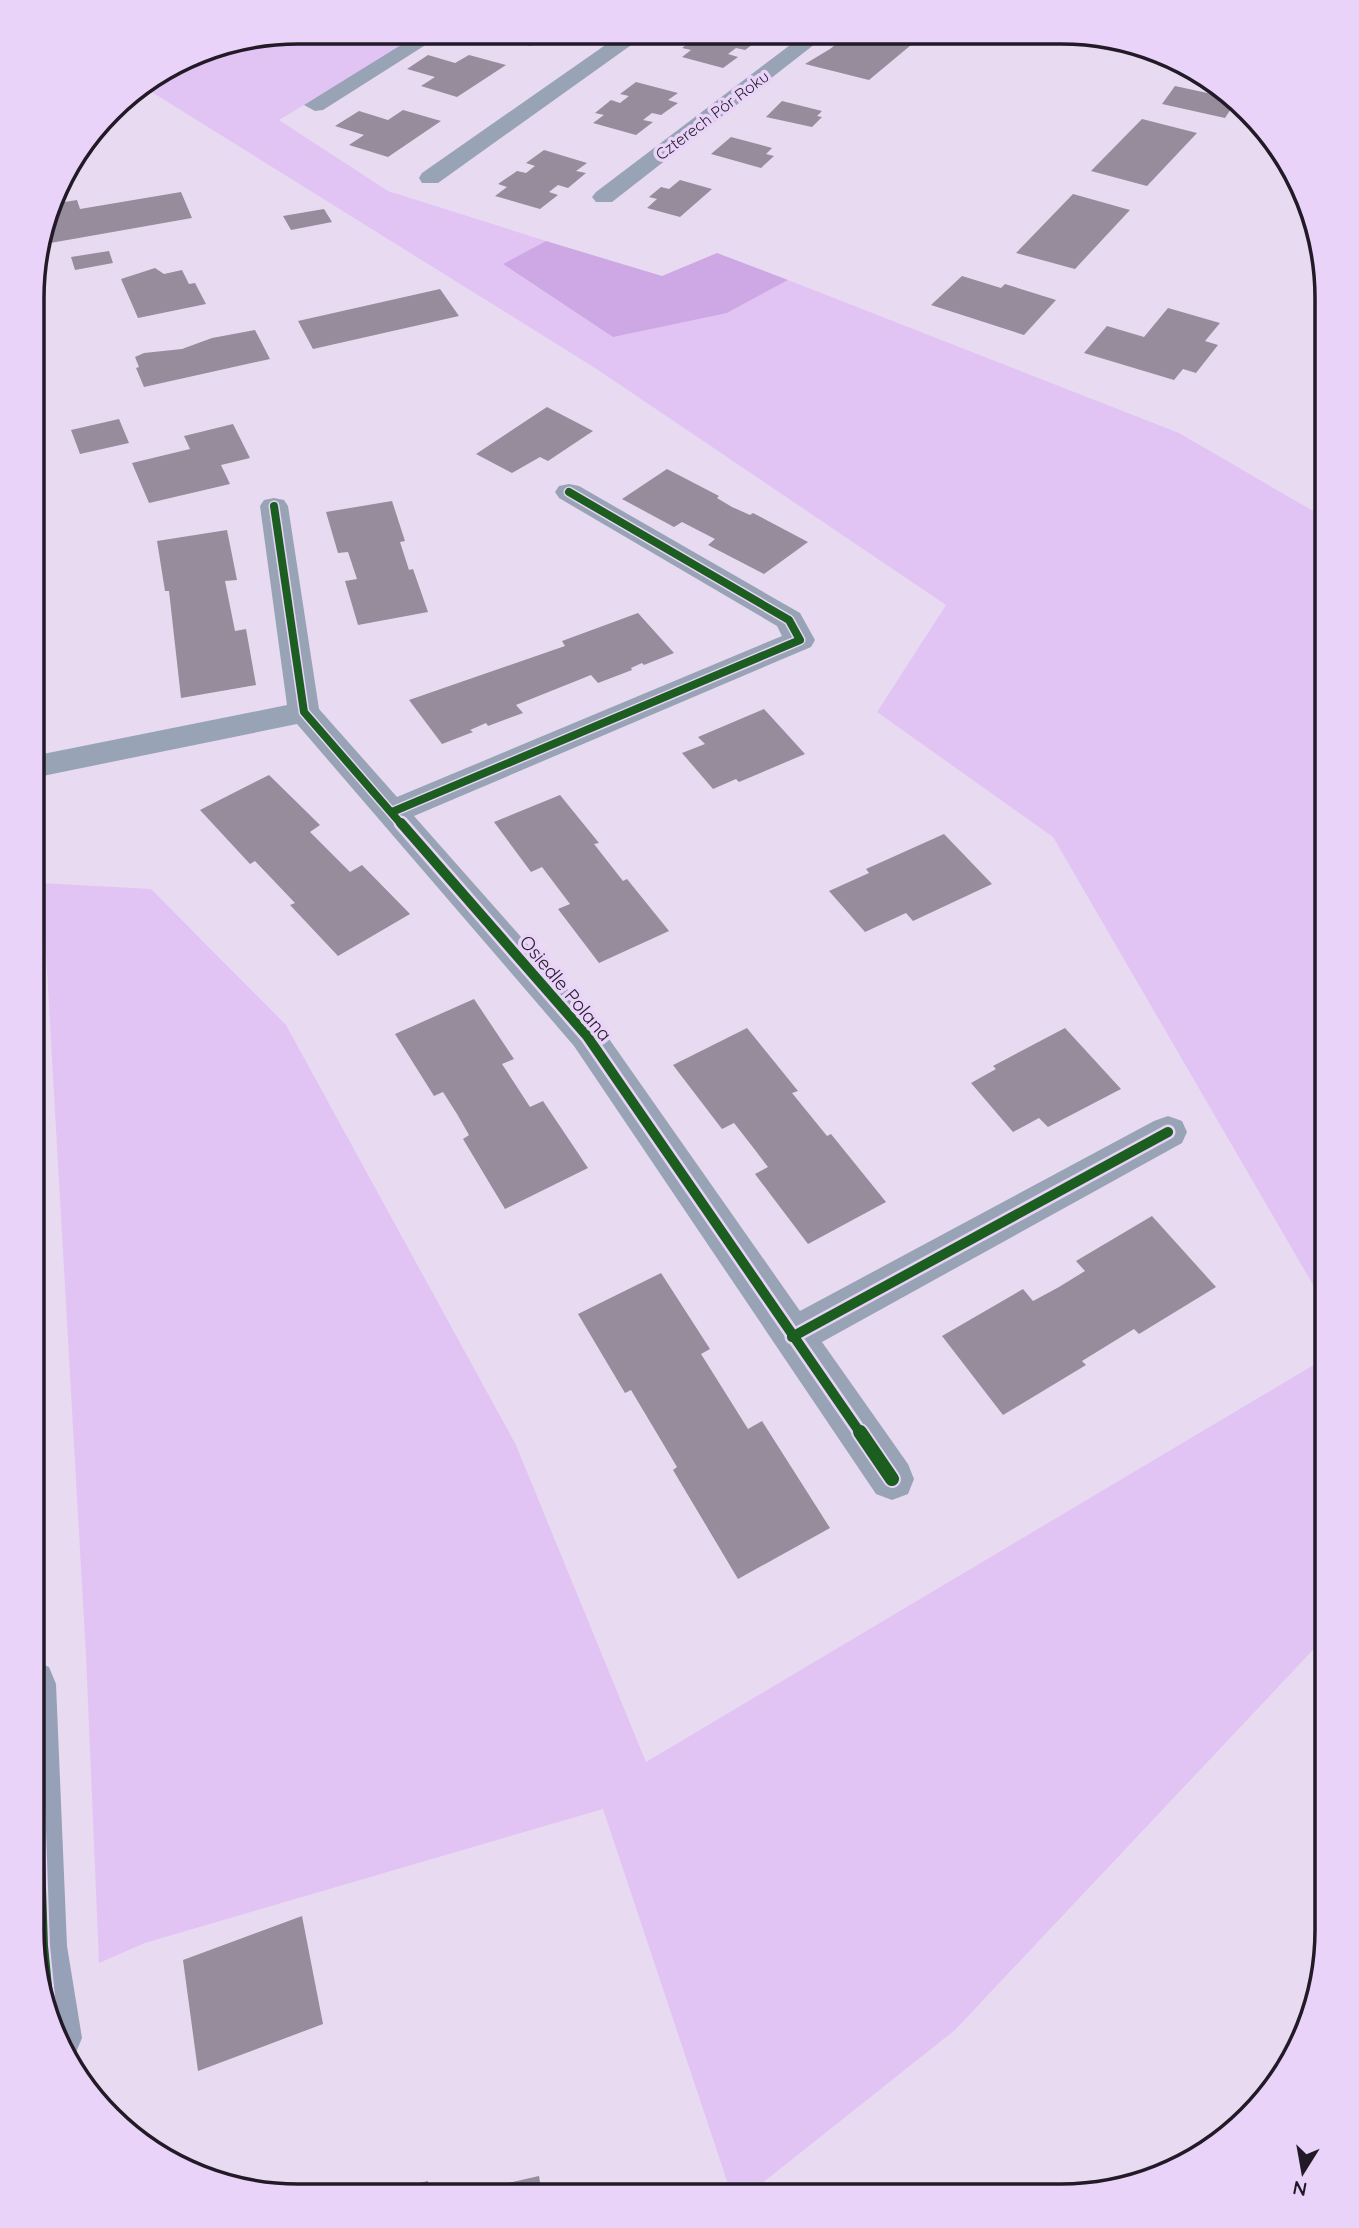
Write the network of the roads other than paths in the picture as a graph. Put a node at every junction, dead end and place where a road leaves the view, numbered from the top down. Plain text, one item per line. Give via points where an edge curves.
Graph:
1 (416, 44) edge
2 (622, 44) edge
3 (804, 44) edge
4 (315, 105) dead end
5 (430, 178) dead end
6 (604, 197) dead end
7 (569, 492) dead end
8 (274, 506) dead end
9 (304, 712) junction
10 (44, 765) edge
11 (392, 812) junction
12 (1168, 1132) dead end
13 (792, 1337) junction
14 (892, 1479) dead end

1 - 4 street
2 - 5 street
3 - 6 street, Czterech Pór Roku
7 - 11 street via 789,620 800,640
8 - 9 street
9 - 10 street
9 - 11 street, Osiedle Polana
11 - 13 street, Osiedle Polana via 587,1036
12 - 13 street
13 - 14 street, Osiedle Polana

